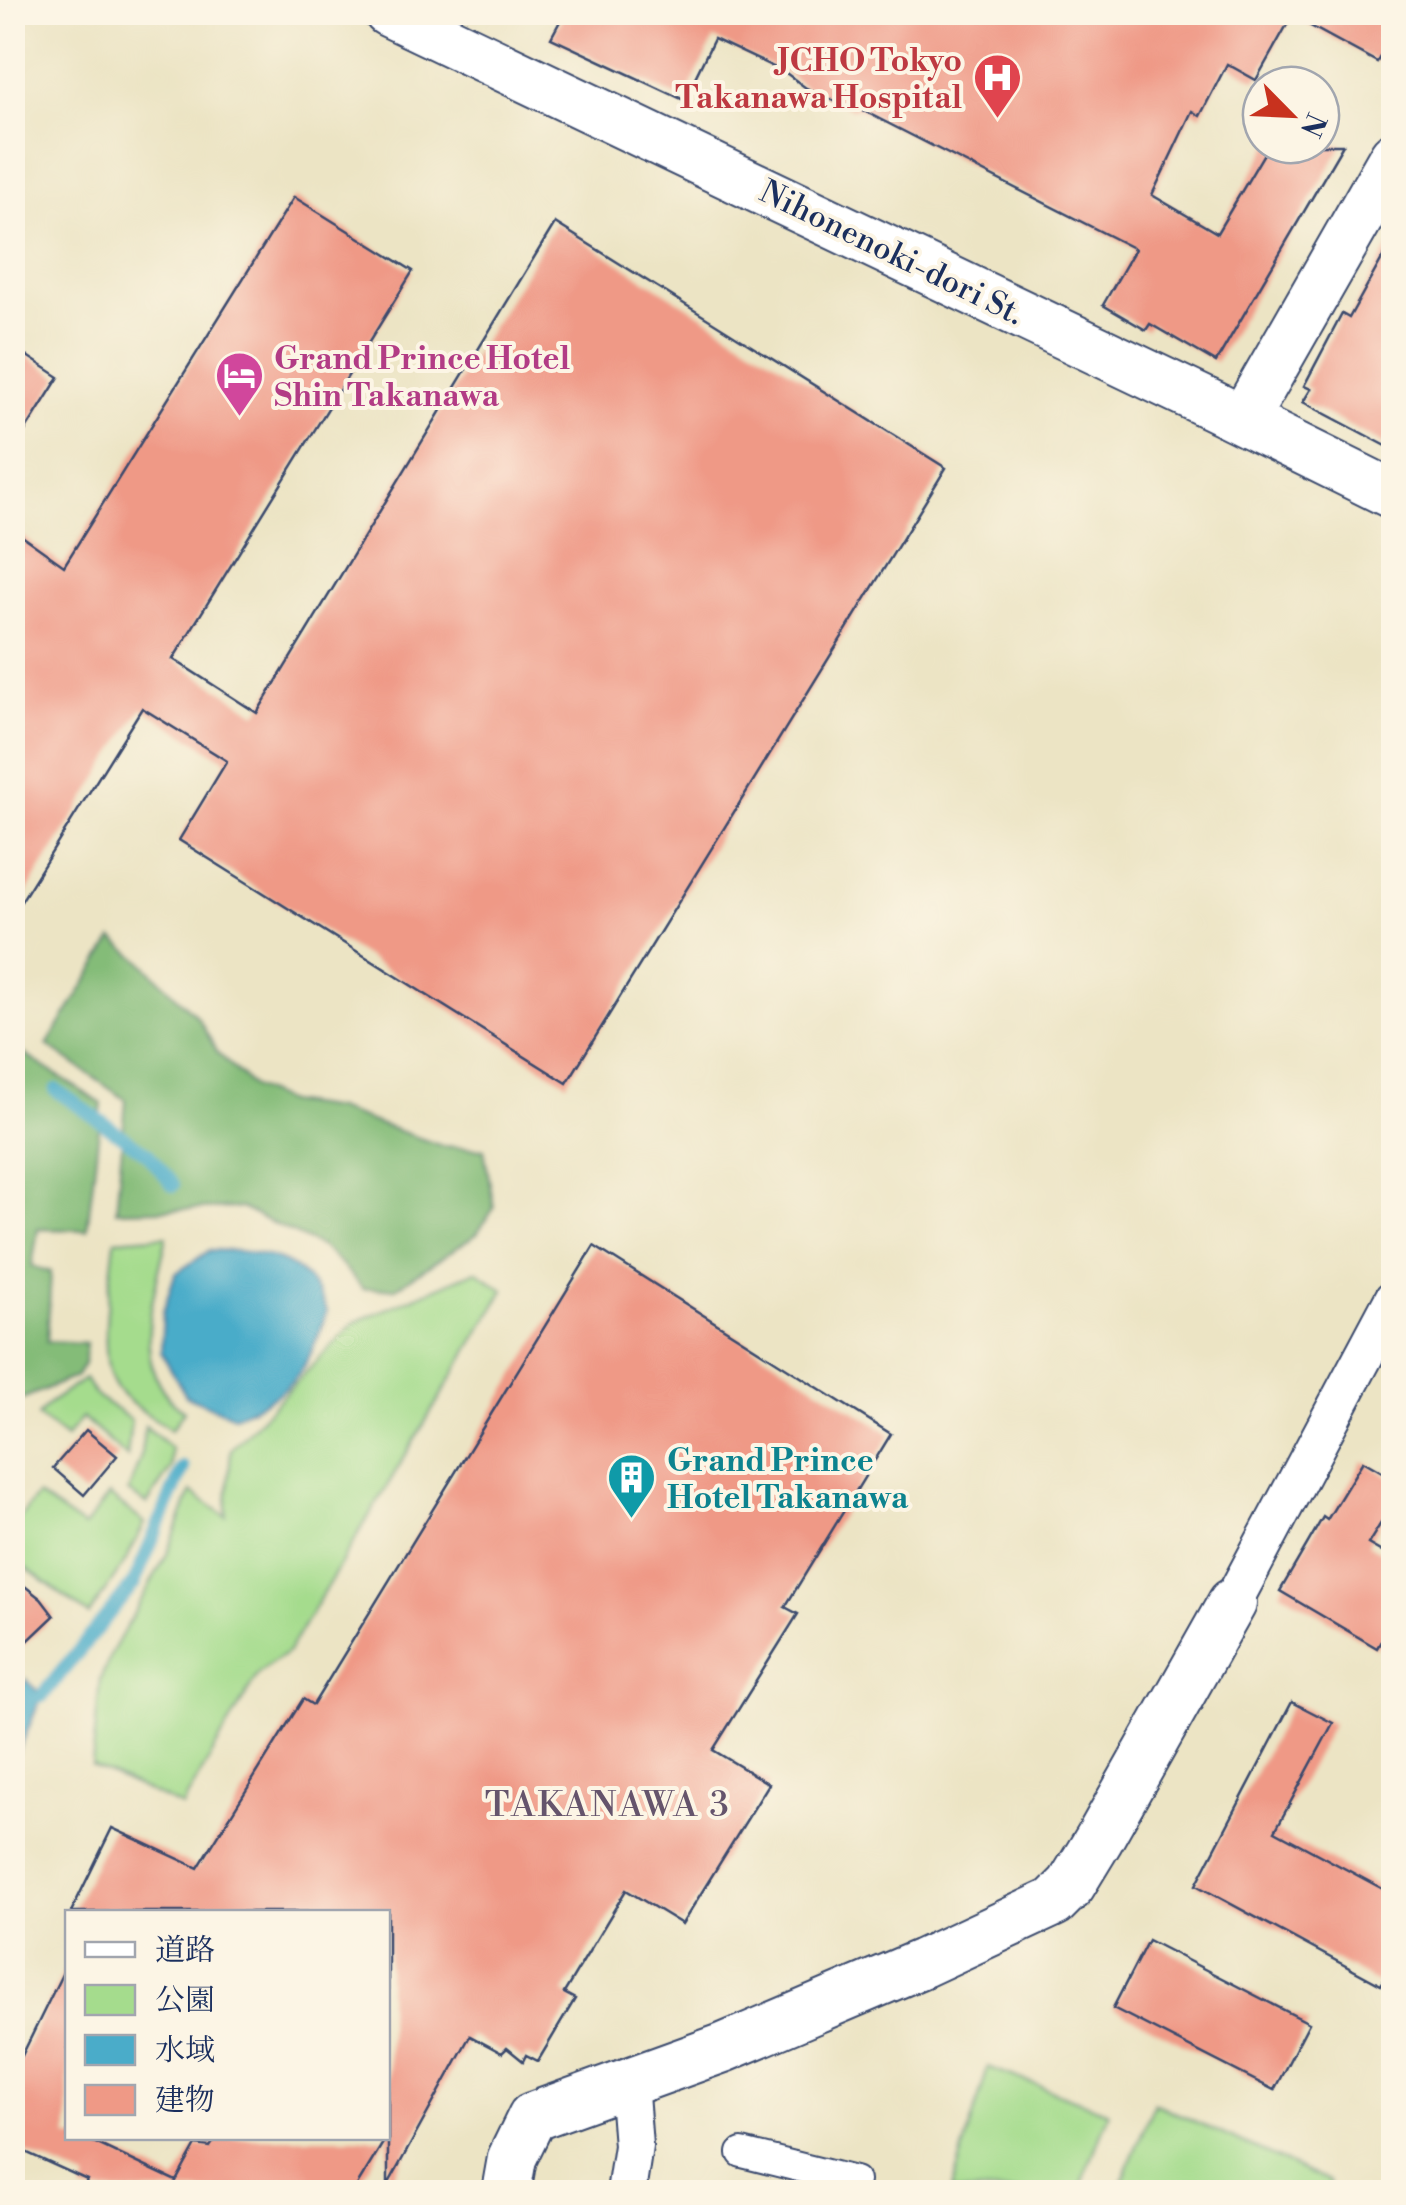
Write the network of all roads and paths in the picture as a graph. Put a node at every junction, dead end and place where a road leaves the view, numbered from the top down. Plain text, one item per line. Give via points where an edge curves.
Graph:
1 (388, 12) edge
2 (1394, 156) edge
3 (1244, 420) junction
4 (1394, 495) edge
5 (1394, 1299) edge
6 (1232, 1603) joint
7 (628, 2082) junction
8 (742, 2153) dead end
9 (855, 2182) dead end
10 (506, 2192) edge
11 (626, 2192) edge

1 - 3 street, Nihonenoki-dori St.
2 - 3 street
3 - 4 street, Nihonenoki-dori St.
5 - 6 street
6 - 7 street via 1090,1854 1054,1902 923,1964
7 - 10 street via 532,2117 512,2158
7 - 11 street via 634,2146
8 - 9 street

